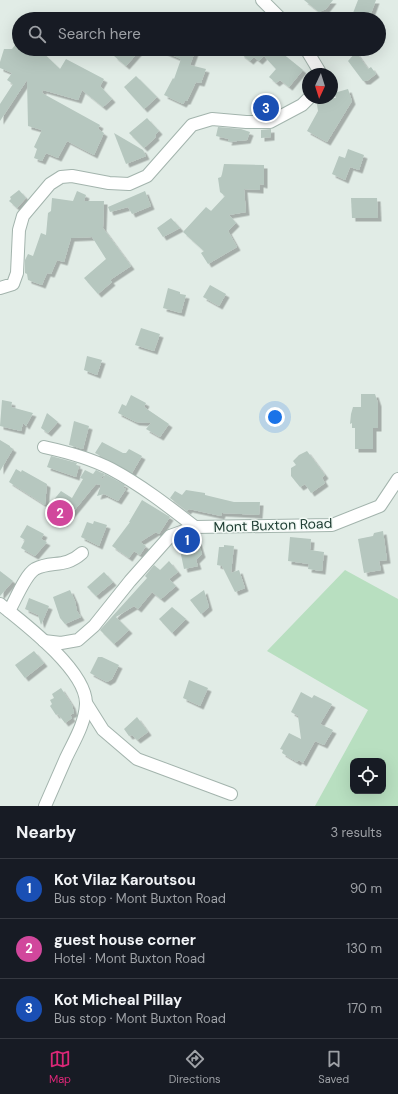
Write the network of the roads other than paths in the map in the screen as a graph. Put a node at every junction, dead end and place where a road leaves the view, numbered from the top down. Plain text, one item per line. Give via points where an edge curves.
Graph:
1 (262, 0) edge
2 (274, 12) edge
3 (310, 56) edge
4 (317, 68) edge
5 (303, 104) edge
6 (0, 288) edge
7 (44, 447) dead end
8 (398, 479) edge
9 (195, 527) junction
10 (82, 553) dead end
11 (4, 608) edge
12 (44, 641) junction
13 (86, 703) junction
14 (231, 794) dead end
15 (45, 806) edge

1 - 2 street
3 - 4 street
5 - 6 street via 270,122 212,119 192,125 147,176 129,184 72,176 50,184 23,216 19,230 17,273 13,284
7 - 9 street via 76,455 111,469 156,497
8 - 9 street, Mont Buxton Road via 380,506 332,525
9 - 12 street, Mont Buxton Road via 170,536 94,626 78,640 61,643
10 - 11 street via 73,561 35,569
11 - 12 street
12 - 13 street via 74,673
13 - 14 street via 103,730 137,759
13 - 15 street via 81,729

